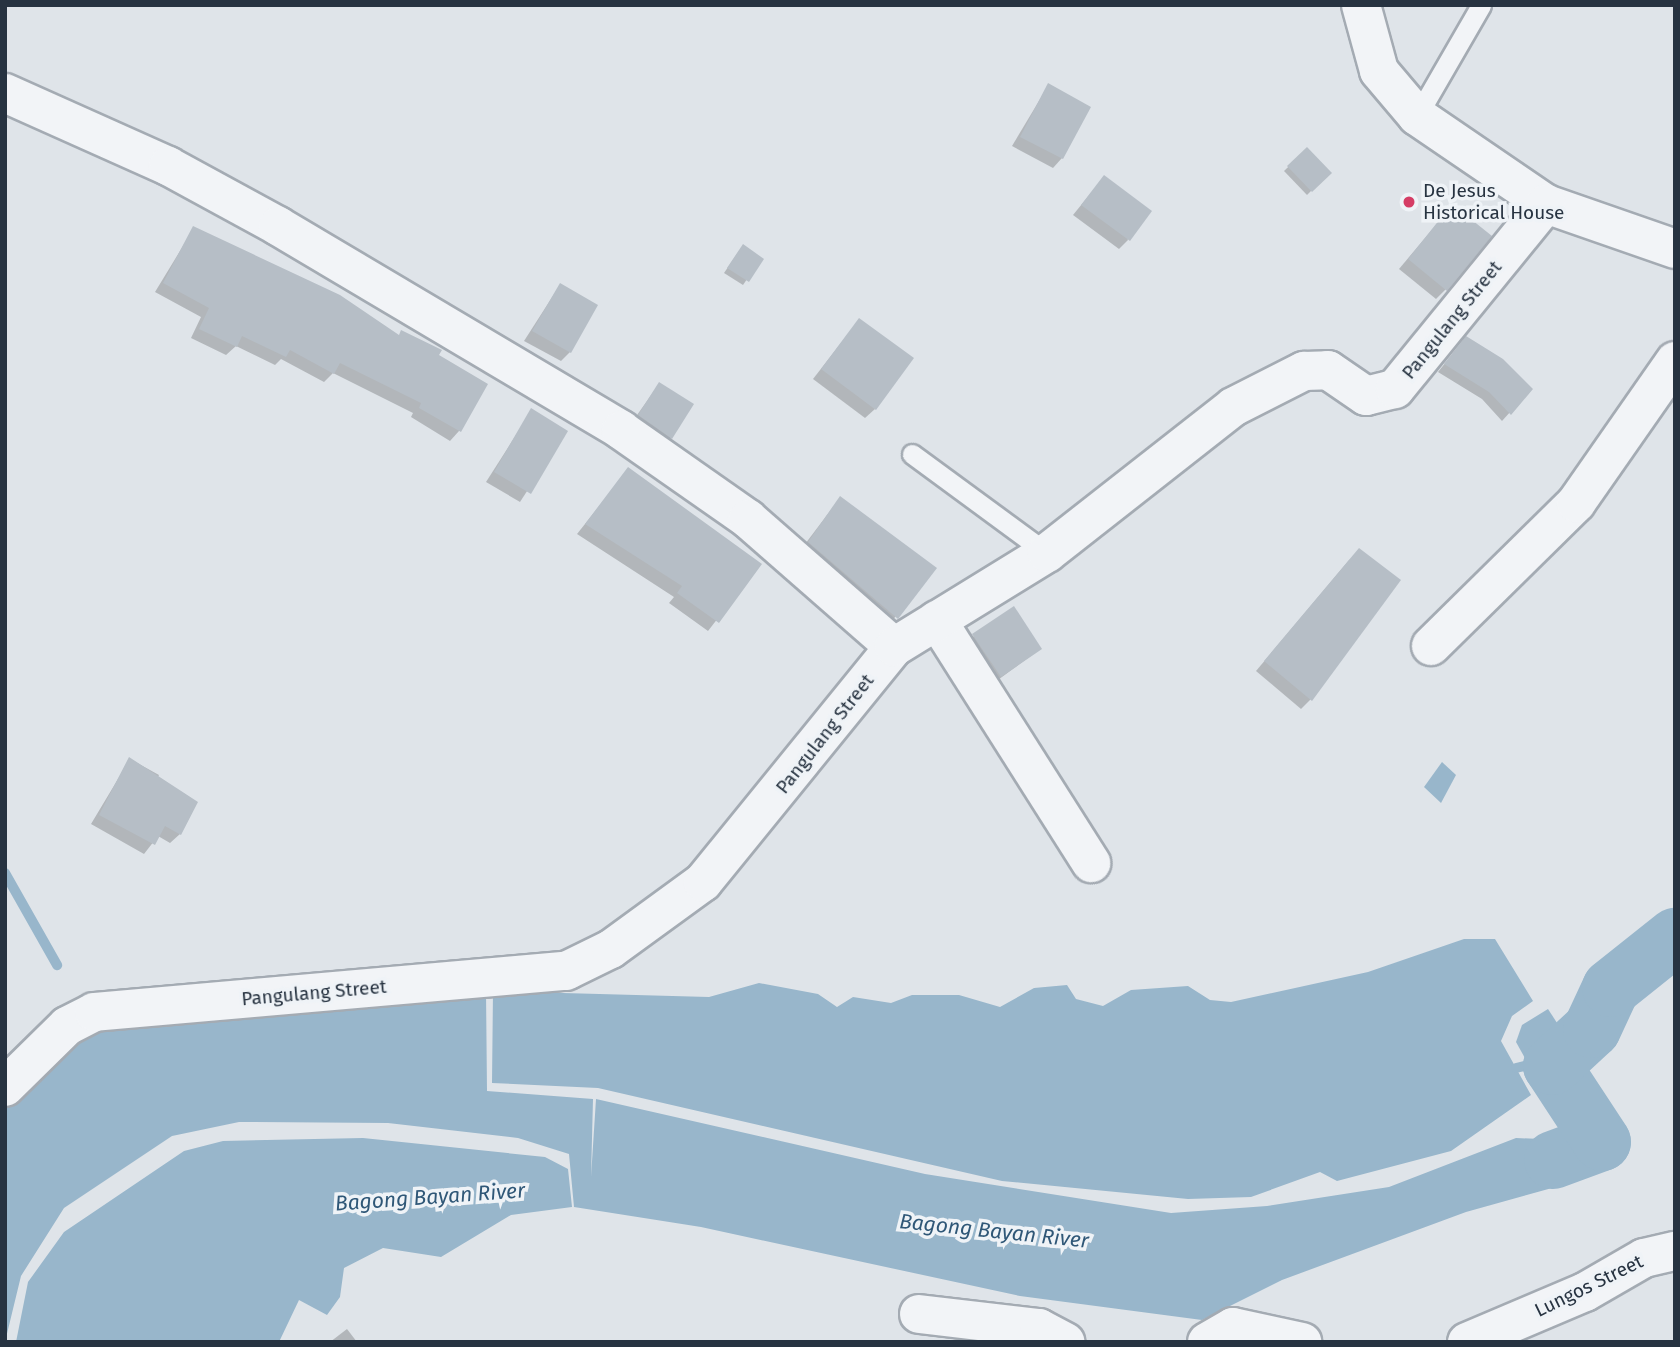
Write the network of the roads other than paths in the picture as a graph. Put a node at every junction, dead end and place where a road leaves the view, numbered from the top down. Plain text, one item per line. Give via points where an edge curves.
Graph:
1 (1361, 5) edge
2 (1481, 5) edge
3 (5, 93) edge
4 (1417, 116) junction
5 (1546, 205) junction
6 (1675, 249) edge
7 (1675, 361) edge
8 (912, 454) dead end
9 (1047, 553) junction
10 (937, 620) junction
11 (1431, 646) dead end
12 (894, 647) junction
13 (1091, 863) dead end
14 (5, 1087) edge
15 (1675, 1251) edge
16 (919, 1314) dead end
17 (1065, 1342) edge
18 (1207, 1342) edge
19 (1303, 1342) edge
20 (1467, 1342) edge

1 - 4 street via 1379,71
2 - 4 lane
3 - 12 street via 168,166 278,226 621,430 748,519
4 - 5 street
5 - 6 street
5 - 9 street, Pangulang Street via 1395,389 1366,396 1328,370 1304,371 1233,407
7 - 11 street via 1576,503
8 - 9 lane
9 - 10 street, Pangulang Street
10 - 12 street, Pangulang Street
10 - 13 street
12 - 14 street, Pangulang Street via 703,882 611,949 566,971 94,1012 66,1026
15 - 20 street, Lungos Street via 1644,1258 1585,1292
16 - 17 street via 1039,1328
18 - 19 street via 1233,1326

